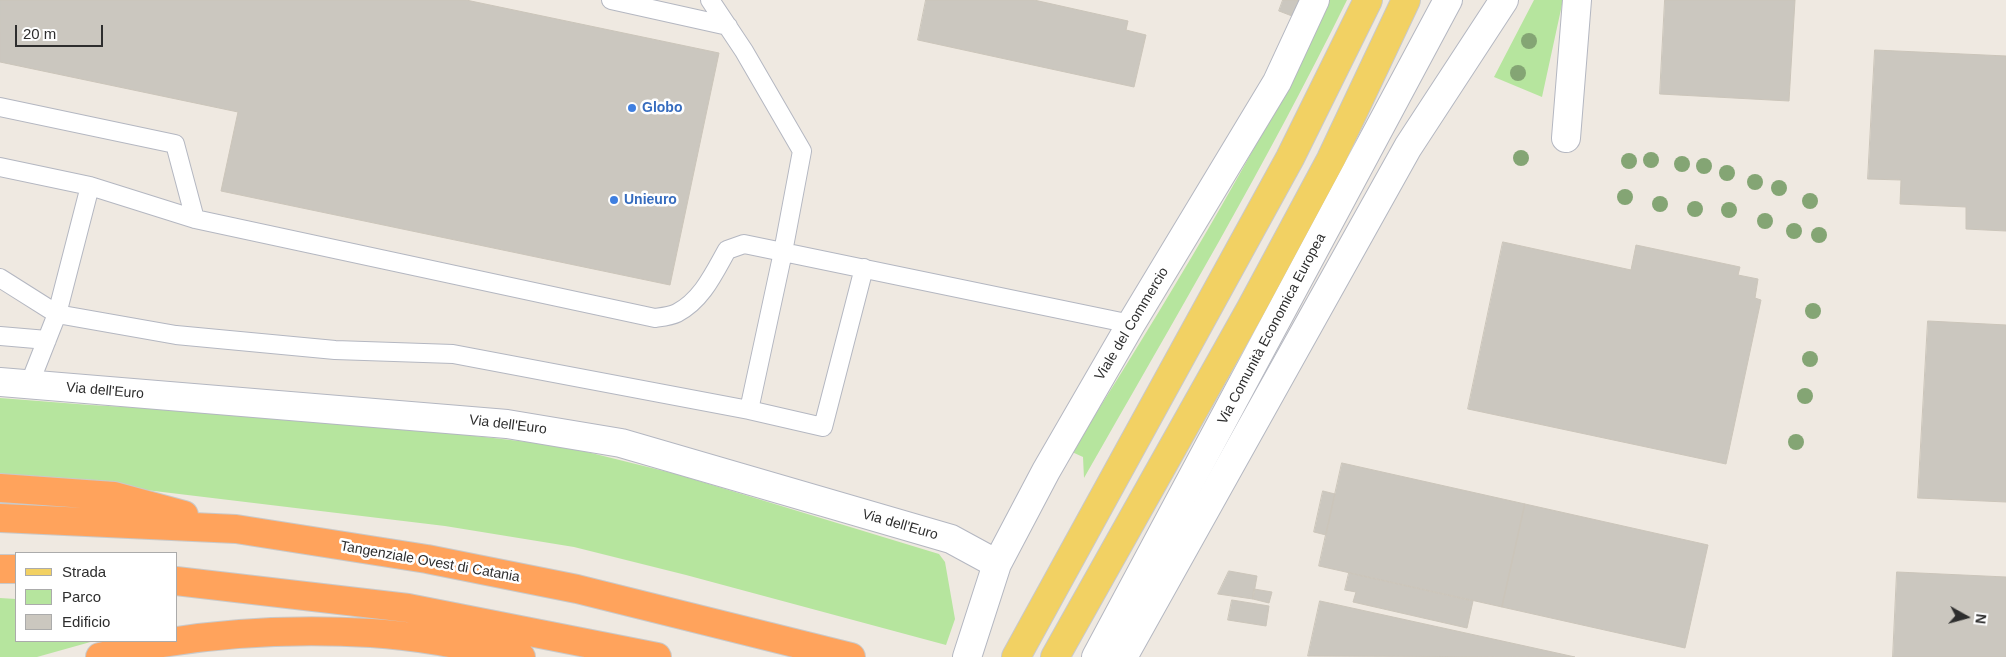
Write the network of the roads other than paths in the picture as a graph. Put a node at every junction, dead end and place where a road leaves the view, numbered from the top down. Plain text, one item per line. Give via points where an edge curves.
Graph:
1 (611, 0) edge
2 (710, 0) edge
3 (1315, 0) edge
4 (1368, 0) edge
5 (1406, 0) edge
6 (1448, 0) edge
7 (1504, 0) edge
8 (1577, 0) edge
9 (728, 26) junction
10 (0, 107) edge
11 (1566, 138) dead end
12 (0, 167) edge
13 (90, 186) junction
14 (195, 219) junction
15 (783, 252) junction
16 (864, 268) junction
17 (0, 278) edge
18 (57, 314) junction
19 (1131, 324) junction
20 (0, 336) edge
21 (47, 340) junction
22 (0, 382) edge
23 (29, 385) junction
24 (749, 410) junction
25 (0, 488) edge
26 (0, 518) edge
27 (236, 529) junction
28 (997, 564) junction
29 (0, 569) edge
30 (15, 569) edge
31 (178, 581) edge
32 (178, 641) edge
33 (169, 642) edge
34 (100, 657) edge
35 (521, 657) edge
36 (657, 657) edge
37 (851, 657) edge
38 (967, 657) edge
39 (1016, 657) edge
40 (1055, 657) edge
41 (1096, 657) edge
42 (1123, 657) edge

1 - 9 lane
2 - 9 lane
3 - 19 street, Viale del Commercio via 1277,82
4 - 39 main road via 1290,158
5 - 40 main road via 1331,159
6 - 41 street, Via Comunità Economica Europea
7 - 42 street via 1408,147
8 - 11 street
9 - 15 lane via 802,151
10 - 14 lane via 175,144
12 - 13 lane
13 - 14 lane
13 - 18 lane
14 - 15 lane via 655,318 676,314 694,302 727,250 744,244
15 - 16 lane
15 - 24 lane
16 - 19 lane
16 - 24 lane via 823,427
17 - 18 lane
18 - 21 lane
18 - 24 lane via 176,335 335,350 453,354
19 - 28 street, Viale del Commercio via 1046,471
20 - 21 lane
21 - 23 lane
22 - 23 street, Via dell'Euro
23 - 28 street, Via dell'Euro via 507,424 571,433 621,443 951,540
25 - 27 highway via 114,496
26 - 27 highway, Tangenziale Ovest di Catania
27 - 37 highway, Tangenziale Ovest di Catania via 578,589
28 - 38 street, Viale del Commercio
29 - 30 highway
31 - 36 highway via 408,608
32 - 35 highway via 228,634 373,633
33 - 34 highway

